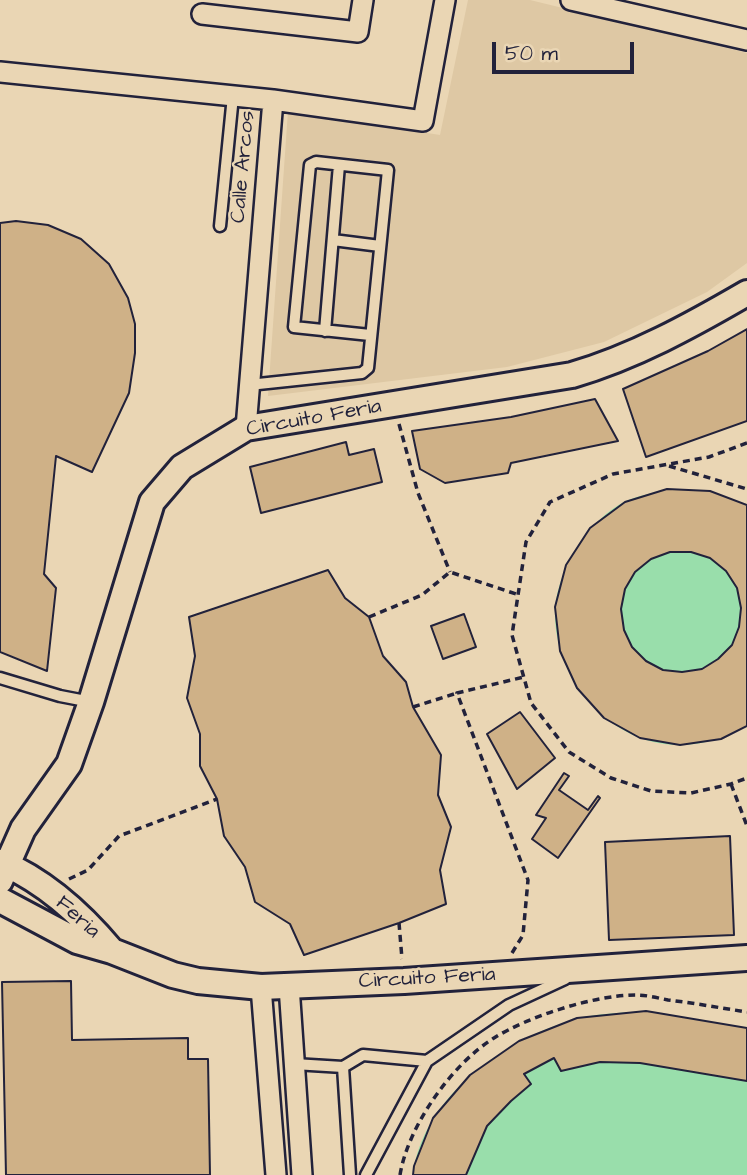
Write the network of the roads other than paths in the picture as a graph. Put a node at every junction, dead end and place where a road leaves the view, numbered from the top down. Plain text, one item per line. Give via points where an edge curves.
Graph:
1 (363, 0) edge
2 (445, 0) edge
3 (571, 0) edge
4 (229, 8) edge
5 (202, 14) dead end
6 (747, 40) edge
7 (0, 72) edge
8 (233, 96) junction
9 (273, 100) junction
10 (339, 165) junction
11 (220, 226) dead end
12 (333, 240) junction
13 (380, 246) junction
14 (747, 293) edge
15 (325, 331) junction
16 (370, 335) junction
17 (249, 385) junction
18 (246, 428) junction
19 (0, 678) edge
20 (91, 702) junction
21 (3, 869) edge
22 (0, 900) edge
23 (111, 951) junction
24 (747, 958) edge
25 (586, 968) junction
26 (289, 986) junction
27 (261, 987) junction
28 (427, 1061) junction
29 (294, 1064) junction
30 (343, 1067) junction
31 (276, 1175) edge
32 (302, 1175) edge
33 (350, 1175) edge
34 (366, 1175) edge

1 - 4 street via 358,32
2 - 9 street, Calle Arcos via 424,121
3 - 6 street
4 - 5 street
7 - 8 street
8 - 9 street
8 - 11 lane
9 - 17 street, Calle Arcos
10 - 12 lane
10 - 13 lane via 388,170
10 - 15 lane via 310,165 294,322 294,327
12 - 13 lane
12 - 15 lane
13 - 16 lane
14 - 18 street, Circuito Feria via 669,336 604,366 572,375
15 - 16 lane
16 - 17 lane via 368,368 362,373
17 - 18 street, Calle Arcos
18 - 20 street, Circuito Feria via 182,467 152,502
19 - 20 lane
20 - 21 street, Circuito Feria via 69,764 23,829
21 - 23 street, Feria via 47,891 89,924
22 - 23 street, Feria via 77,941
23 - 27 street, Circuito Feria via 173,975
24 - 25 street, Circuito Feria
25 - 26 street, Circuito Feria
25 - 28 lane via 509,1005
26 - 27 street, Circuito Feria
26 - 29 street
27 - 31 street
28 - 30 lane via 363,1055
28 - 34 lane
29 - 30 lane
29 - 32 street
30 - 33 lane

